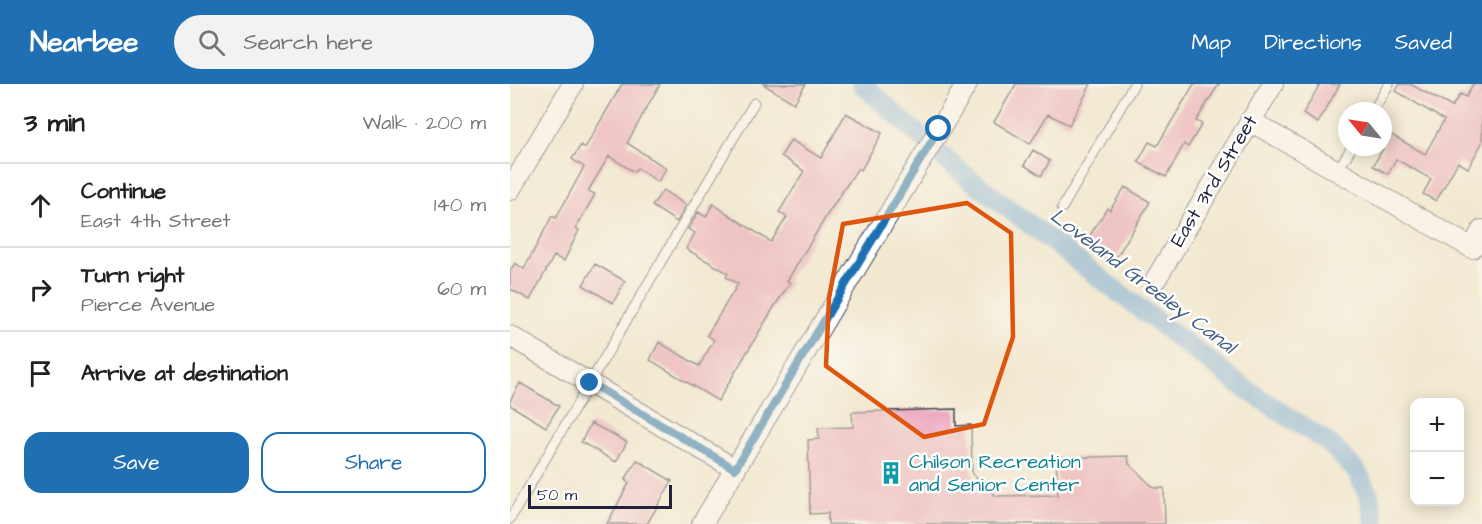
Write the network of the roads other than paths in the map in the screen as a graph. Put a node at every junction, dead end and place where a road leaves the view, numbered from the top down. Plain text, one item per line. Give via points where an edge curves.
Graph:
1 (967, 84) edge
2 (1134, 84) edge
3 (1273, 84) edge
4 (1389, 84) edge
5 (569, 85) edge
6 (1378, 102) edge
7 (754, 103) dead end
8 (1250, 121) junction
9 (1346, 156) edge
10 (1337, 171) junction
11 (510, 190) edge
12 (1062, 208) dead end
13 (1482, 230) edge
14 (1156, 279) dead end
15 (510, 336) edge
16 (590, 383) junction
17 (735, 469) junction
18 (510, 519) edge
19 (702, 524) edge

1 - 17 street
2 - 12 lane
3 - 8 street, East 3rd Street
4 - 6 lane
5 - 11 street
7 - 16 lane
8 - 10 street
8 - 14 street, East 3rd Street
9 - 10 lane
10 - 13 street via 1472,248
15 - 16 street
16 - 17 street
16 - 18 lane
17 - 19 street

